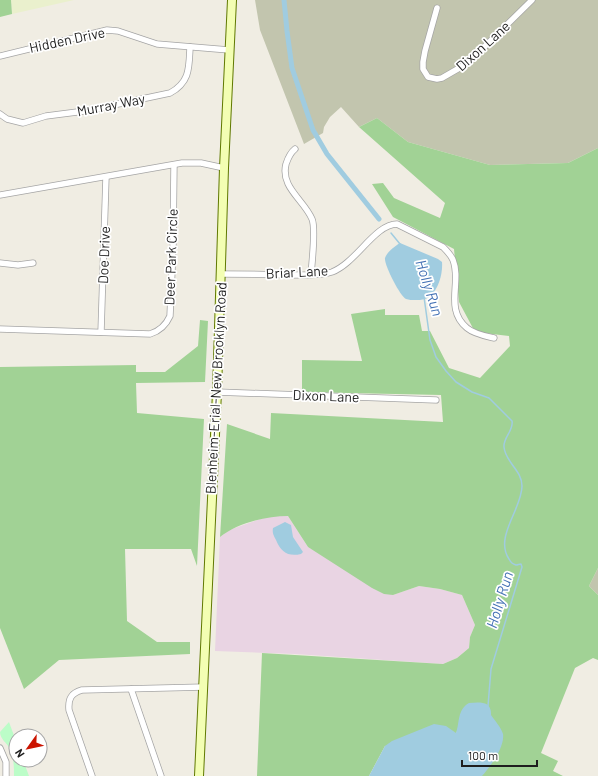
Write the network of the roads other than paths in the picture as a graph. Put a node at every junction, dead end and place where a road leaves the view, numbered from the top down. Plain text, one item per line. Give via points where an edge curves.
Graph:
1 (232, 0) edge
2 (532, 0) edge
3 (437, 8) dead end
4 (190, 47) junction
5 (229, 50) junction
6 (0, 56) edge
7 (0, 114) edge
8 (295, 148) dead end
9 (174, 165) junction
10 (224, 168) junction
11 (106, 177) junction
12 (0, 195) edge
13 (0, 263) edge
14 (32, 263) dead end
15 (222, 274) junction
16 (311, 274) junction
17 (0, 329) edge
18 (101, 332) junction
19 (494, 338) dead end
20 (217, 392) junction
21 (436, 400) dead end
22 (204, 687) junction
23 (130, 689) junction
24 (0, 748) edge
25 (6, 776) edge
26 (92, 776) edge
27 (161, 776) edge
28 (199, 776) edge

1 - 5 main road, Blenheim-Erial-New Brooklyn Road
2 - 3 street, Dixon Lane via 468,63 437,79 425,74 423,62
4 - 5 street, Hidden Drive
4 - 6 street, Hidden Drive via 157,44 118,31 107,30
4 - 7 street, Murray Way via 187,76 179,87 170,93 85,111 46,116 23,123 7,119
5 - 10 main road, Blenheim-Erial-New Brooklyn Road
8 - 16 street via 288,157 285,174 290,188 312,220
9 - 10 street via 201,163
9 - 11 street
9 - 18 street, Deer Park Circle via 170,316 160,330 150,334
10 - 15 main road, Blenheim-Erial-New Brooklyn Road
11 - 12 street
11 - 18 street, Doe Drive
13 - 14 street
15 - 16 street, Briar Lane
15 - 20 main road, Blenheim-Erial-New Brooklyn Road
16 - 19 street, Briar Lane via 331,272 341,267 381,230 390,224 398,224 450,253 455,268 454,300 461,321 473,332
17 - 18 street, Deer Park Circle
20 - 21 street, Dixon Lane
20 - 22 main road, Blenheim-Erial-New Brooklyn Road
22 - 23 street
22 - 28 main road, Blenheim-Erial-New Brooklyn Road
23 - 26 street via 82,690 69,700 69,710
23 - 27 street
24 - 25 street via 6,762

